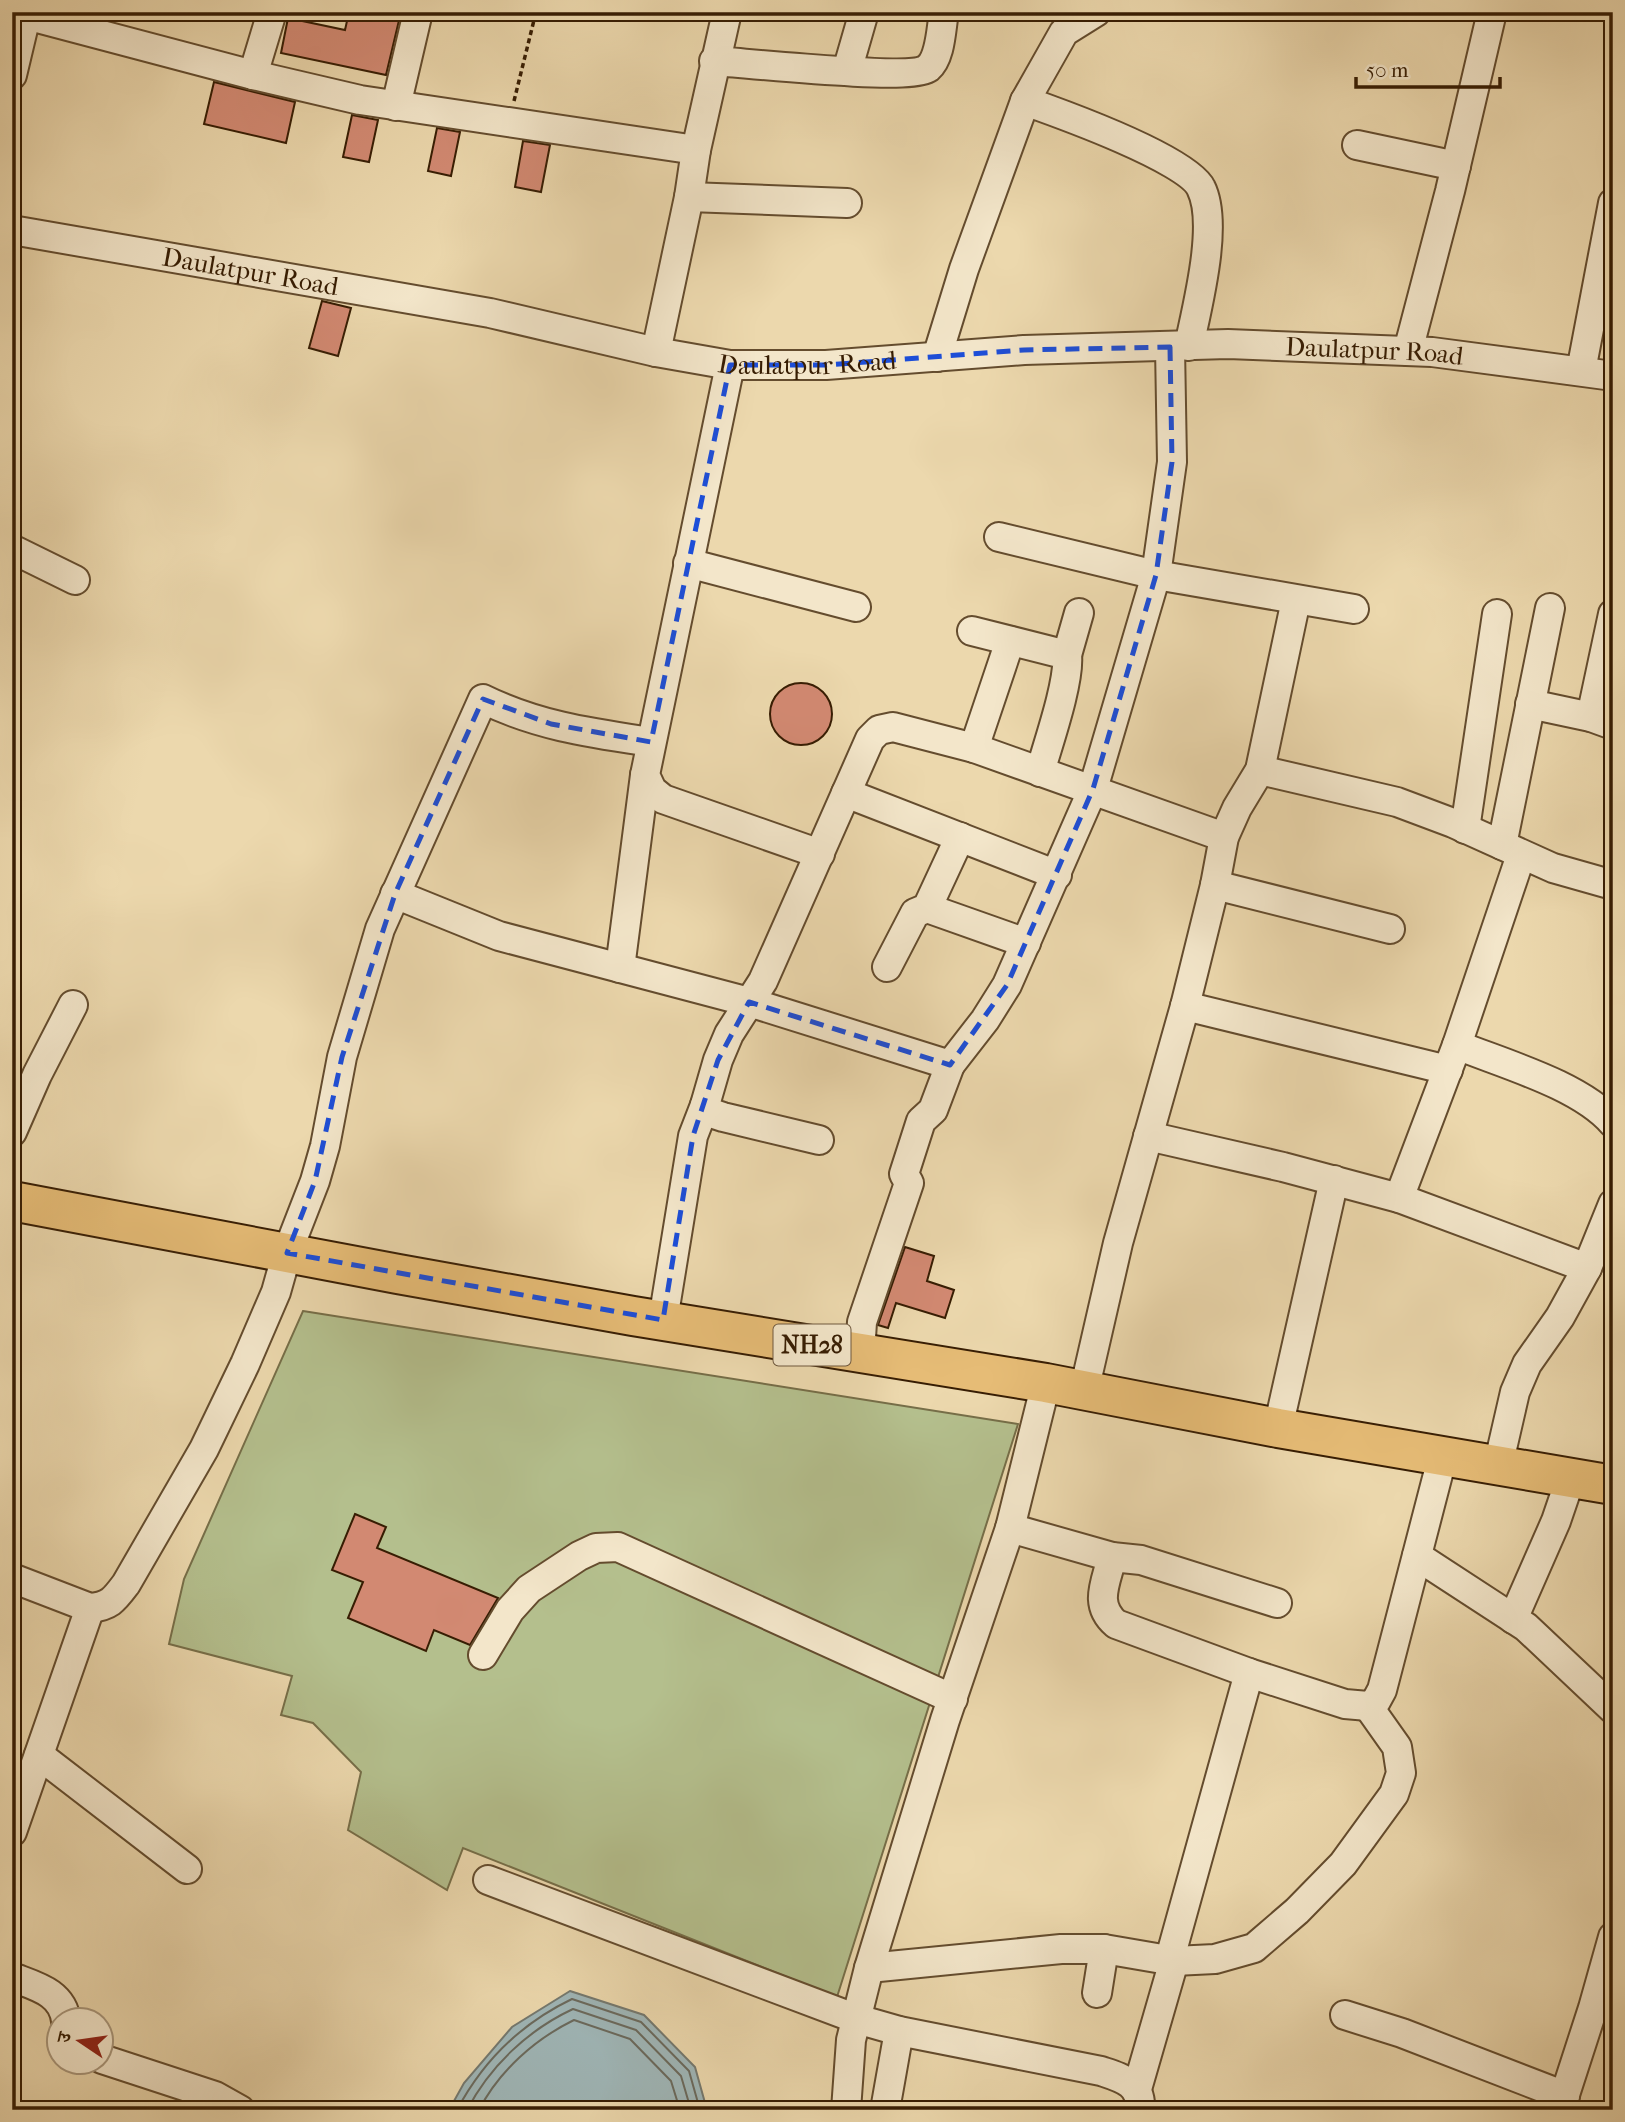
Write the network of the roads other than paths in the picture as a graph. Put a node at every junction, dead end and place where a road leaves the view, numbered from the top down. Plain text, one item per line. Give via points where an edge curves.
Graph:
1 (272, 12) edge
2 (418, 12) edge
3 (727, 12) edge
4 (863, 12) edge
5 (944, 12) edge
6 (1096, 12) edge
7 (1492, 12) edge
8 (27, 14) edge
9 (714, 61) junction
10 (13, 70) edge
11 (847, 71) junction
12 (253, 75) junction
13 (1025, 101) junction
14 (396, 106) junction
15 (1357, 145) dead end
16 (696, 150) junction
17 (1456, 166) junction
18 (689, 197) junction
19 (847, 203) dead end
20 (1613, 203) edge
21 (12, 230) edge
22 (1609, 242) edge
23 (1180, 346) junction
24 (1408, 351) junction
25 (656, 352) junction
26 (937, 357) junction
27 (730, 365) junction
28 (1581, 371) junction
29 (1613, 376) edge
30 (999, 537) dead end
31 (12, 550) edge
32 (688, 563) junction
33 (1156, 575) junction
34 (75, 580) dead end
35 (1296, 600) junction
36 (856, 607) dead end
37 (1550, 608) dead end
38 (1354, 609) dead end
39 (1079, 613) dead end
40 (1497, 614) dead end
41 (1613, 614) edge
42 (972, 631) dead end
43 (1010, 641) junction
44 (1067, 655) junction
45 (1530, 704) junction
46 (1602, 721) edge
47 (651, 742) junction
48 (974, 748) junction
49 (1260, 770) junction
50 (1040, 772) junction
51 (645, 775) junction
52 (1093, 789) junction
53 (846, 793) junction
54 (1465, 829) junction
55 (1224, 836) junction
56 (960, 837) junction
57 (1512, 850) junction
58 (820, 854) junction
59 (1057, 875) junction
60 (1613, 885) edge
61 (1215, 886) junction
62 (395, 894) junction
63 (927, 908) junction
64 (1390, 929) dead end
65 (1026, 943) junction
66 (887, 967) dead end
67 (620, 968) junction
68 (749, 1002) junction
69 (73, 1005) dead end
70 (1185, 1006) junction
71 (1453, 1058) junction
72 (950, 1065) junction
73 (705, 1105) junction
74 (1613, 1123) edge
75 (12, 1132) edge
76 (1147, 1136) junction
77 (819, 1140) dead end
78 (1334, 1180) junction
79 (1399, 1198) junction
80 (12, 1201) edge
81 (1613, 1203) edge
82 (287, 1253) junction
83 (1587, 1268) junction
84 (663, 1321) junction
85 (860, 1353) junction
86 (1046, 1383) junction
87 (1084, 1391) junction
88 (1278, 1429) junction
89 (1443, 1455) junction
90 (1498, 1466) junction
91 (1571, 1477) junction
92 (1613, 1485) edge
93 (1010, 1528) junction
94 (1417, 1556) junction
95 (1112, 1557) junction
96 (12, 1578) edge
97 (1278, 1603) dead end
98 (90, 1608) junction
99 (1513, 1619) junction
100 (483, 1655) dead end
101 (1250, 1673) junction
102 (1607, 1695) edge
103 (953, 1699) junction
104 (1368, 1706) junction
105 (39, 1755) junction
106 (12, 1832) edge
107 (187, 1869) dead end
108 (488, 1880) dead end
109 (1613, 1937) edge
110 (1104, 1949) junction
111 (1174, 1961) junction
112 (869, 1968) junction
113 (12, 1977) edge
114 (1097, 1993) dead end
115 (62, 2007) edge
116 (1345, 2015) dead end
117 (857, 2019) junction
118 (899, 2031) junction
119 (116, 2064) edge
120 (1139, 2099) edge
121 (1562, 2103) edge
122 (240, 2110) edge
123 (846, 2110) edge
124 (885, 2110) edge

1 - 12 street
2 - 14 street
3 - 9 street
4 - 11 street
5 - 11 street via 935,59 928,68 894,74
6 - 13 street via 1064,33
7 - 17 street
8 - 10 street
8 - 12 street
9 - 11 street
9 - 16 street
12 - 14 street
13 - 23 street via 1117,137 1187,172 1201,187 1207,214 1204,276
13 - 26 street
14 - 16 street
15 - 17 street
16 - 18 street
17 - 24 street
18 - 19 street
18 - 25 street
20 - 22 street
21 - 25 street, Daulatpur Road via 490,313
22 - 28 street
23 - 24 street, Daulatpur Road
23 - 26 street, Daulatpur Road
23 - 33 street via 1172,462
24 - 28 street, Daulatpur Road
25 - 27 street, Daulatpur Road
26 - 27 street, Daulatpur Road via 826,365
27 - 32 street
28 - 29 street, Daulatpur Road
30 - 33 street
31 - 34 street
32 - 36 street
32 - 47 street
33 - 35 street
33 - 52 street
35 - 38 street
35 - 49 street
37 - 45 street
39 - 44 street
40 - 54 street
41 - 46 street
42 - 43 street
43 - 44 street
43 - 48 street
44 - 50 street via 1065,682
45 - 46 street
45 - 57 street
47 - 51 street
47 - 62 street via 515,715 483,699
48 - 50 street
48 - 53 street via 894,727 879,730 870,738
49 - 54 street via 1397,802
49 - 55 street
50 - 52 street
51 - 58 street via 663,799
51 - 67 street
52 - 55 street
52 - 59 street
53 - 56 street
53 - 58 street
54 - 57 street
55 - 61 street
56 - 59 street
56 - 63 street
57 - 60 street via 1553,868
57 - 71 street
58 - 68 street via 763,981
59 - 65 street
61 - 64 street
61 - 70 street
62 - 67 street via 499,936
62 - 82 street via 342,1056 326,1146
63 - 65 street
63 - 66 street via 915,913
65 - 72 street via 1007,985
67 - 68 street
68 - 72 street
68 - 73 street via 729,1034
69 - 75 street
70 - 71 street
70 - 76 street
71 - 74 street via 1563,1088
71 - 79 street
72 - 85 street via 933,1110 921,1121 904,1174 909,1183 862,1322
73 - 77 street via 723,1117
73 - 84 street via 693,1136
76 - 78 street
76 - 87 street
78 - 79 street
78 - 88 street
79 - 83 street
80 - 82 highway, NH28
81 - 83 street
82 - 84 highway, NH28
82 - 98 street via 276,1292 204,1449 113,1601
83 - 90 street via 1527,1364 1515,1392
84 - 85 highway, NH28
85 - 86 highway, NH28
86 - 87 highway, NH28
86 - 93 street
87 - 88 highway, NH28
88 - 89 highway, NH28
89 - 90 highway, NH28
89 - 94 street
90 - 91 highway, NH28
91 - 92 highway, NH28
91 - 99 street
93 - 95 street
93 - 103 street
94 - 99 street
94 - 104 street via 1382,1690
95 - 97 street via 1141,1560
95 - 101 street via 1102,1602 1105,1614 1116,1624
96 - 98 street
98 - 105 street
99 - 102 street
100 - 103 street via 510,1610 529,1589 579,1556 596,1548 618,1547
101 - 104 street via 1345,1704
101 - 111 street via 1171,1951
103 - 112 street
104 - 111 street via 1397,1747 1401,1773 1394,1794 1343,1864 1254,1948 1215,1959
105 - 106 street
105 - 107 street
108 - 117 street
109 - 121 street
110 - 111 street
110 - 112 street
110 - 114 street
111 - 120 street
112 - 117 street
113 - 115 street via 45,1990
116 - 121 street via 1402,2033
117 - 118 street
117 - 123 street
118 - 120 street via 1101,2071 1127,2080
118 - 124 street
119 - 122 street via 215,2096

